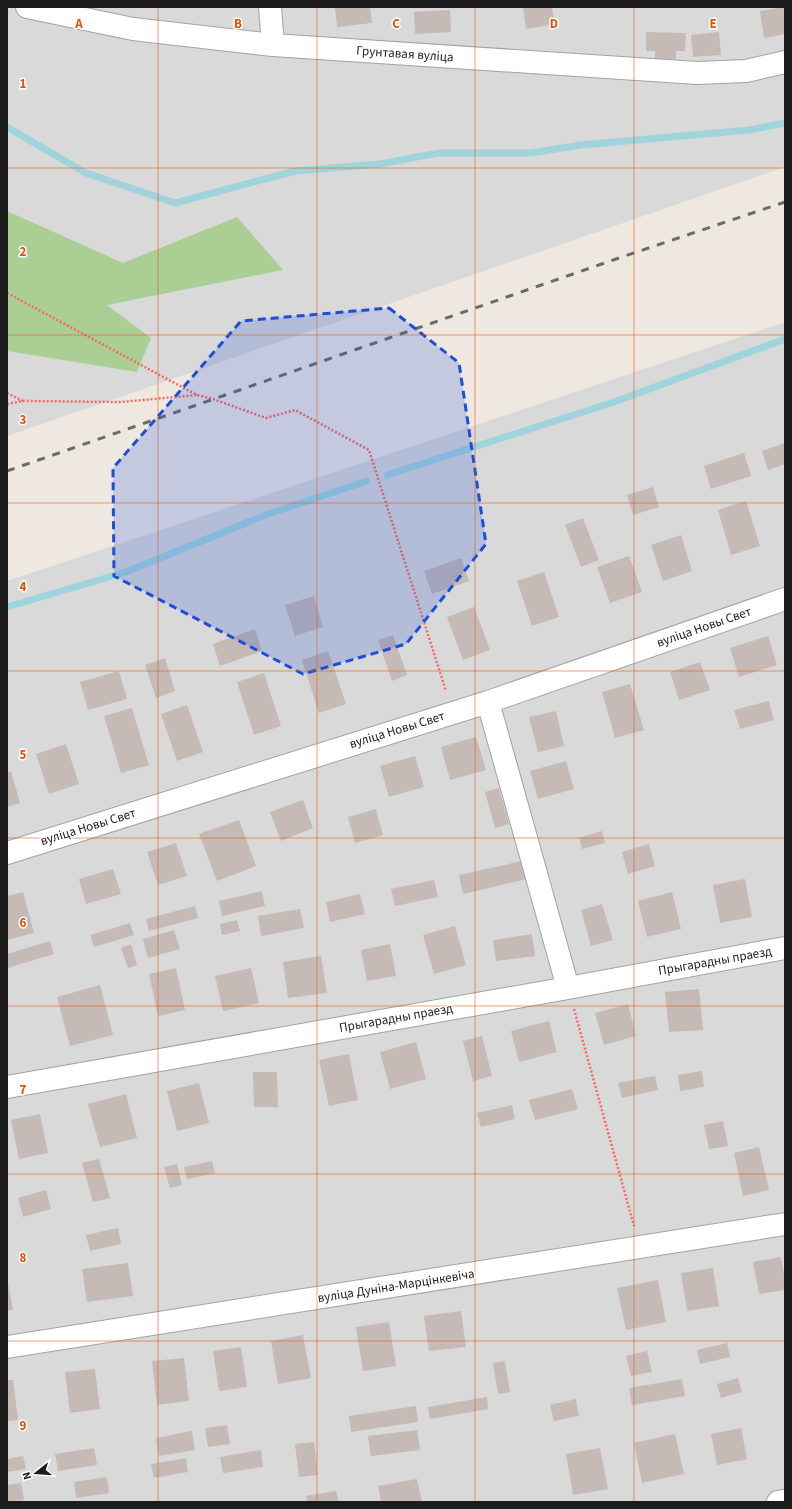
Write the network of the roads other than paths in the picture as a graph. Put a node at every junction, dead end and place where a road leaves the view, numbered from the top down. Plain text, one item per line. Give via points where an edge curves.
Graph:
1 (26, 7) edge
2 (270, 7) edge
3 (273, 45) junction
4 (785, 62) edge
5 (785, 599) edge
6 (488, 702) junction
7 (7, 853) edge
8 (785, 948) edge
9 (568, 988) junction
10 (7, 1087) edge
11 (785, 1224) edge
12 (7, 1347) edge
13 (785, 1501) edge
14 (778, 1502) edge

1 - 3 street, Грунтавая вуліца via 133,29
2 - 3 street
3 - 4 street, Грунтавая вуліца via 697,74 746,71
5 - 6 street, вуліца Новы Свет
6 - 7 street, вуліца Новы Свет
6 - 9 street
8 - 9 street, Прыгарадны праезд
9 - 10 street, Прыгарадны праезд
11 - 12 street, вуліца Дуніна-Марцінкевіча
13 - 14 street

